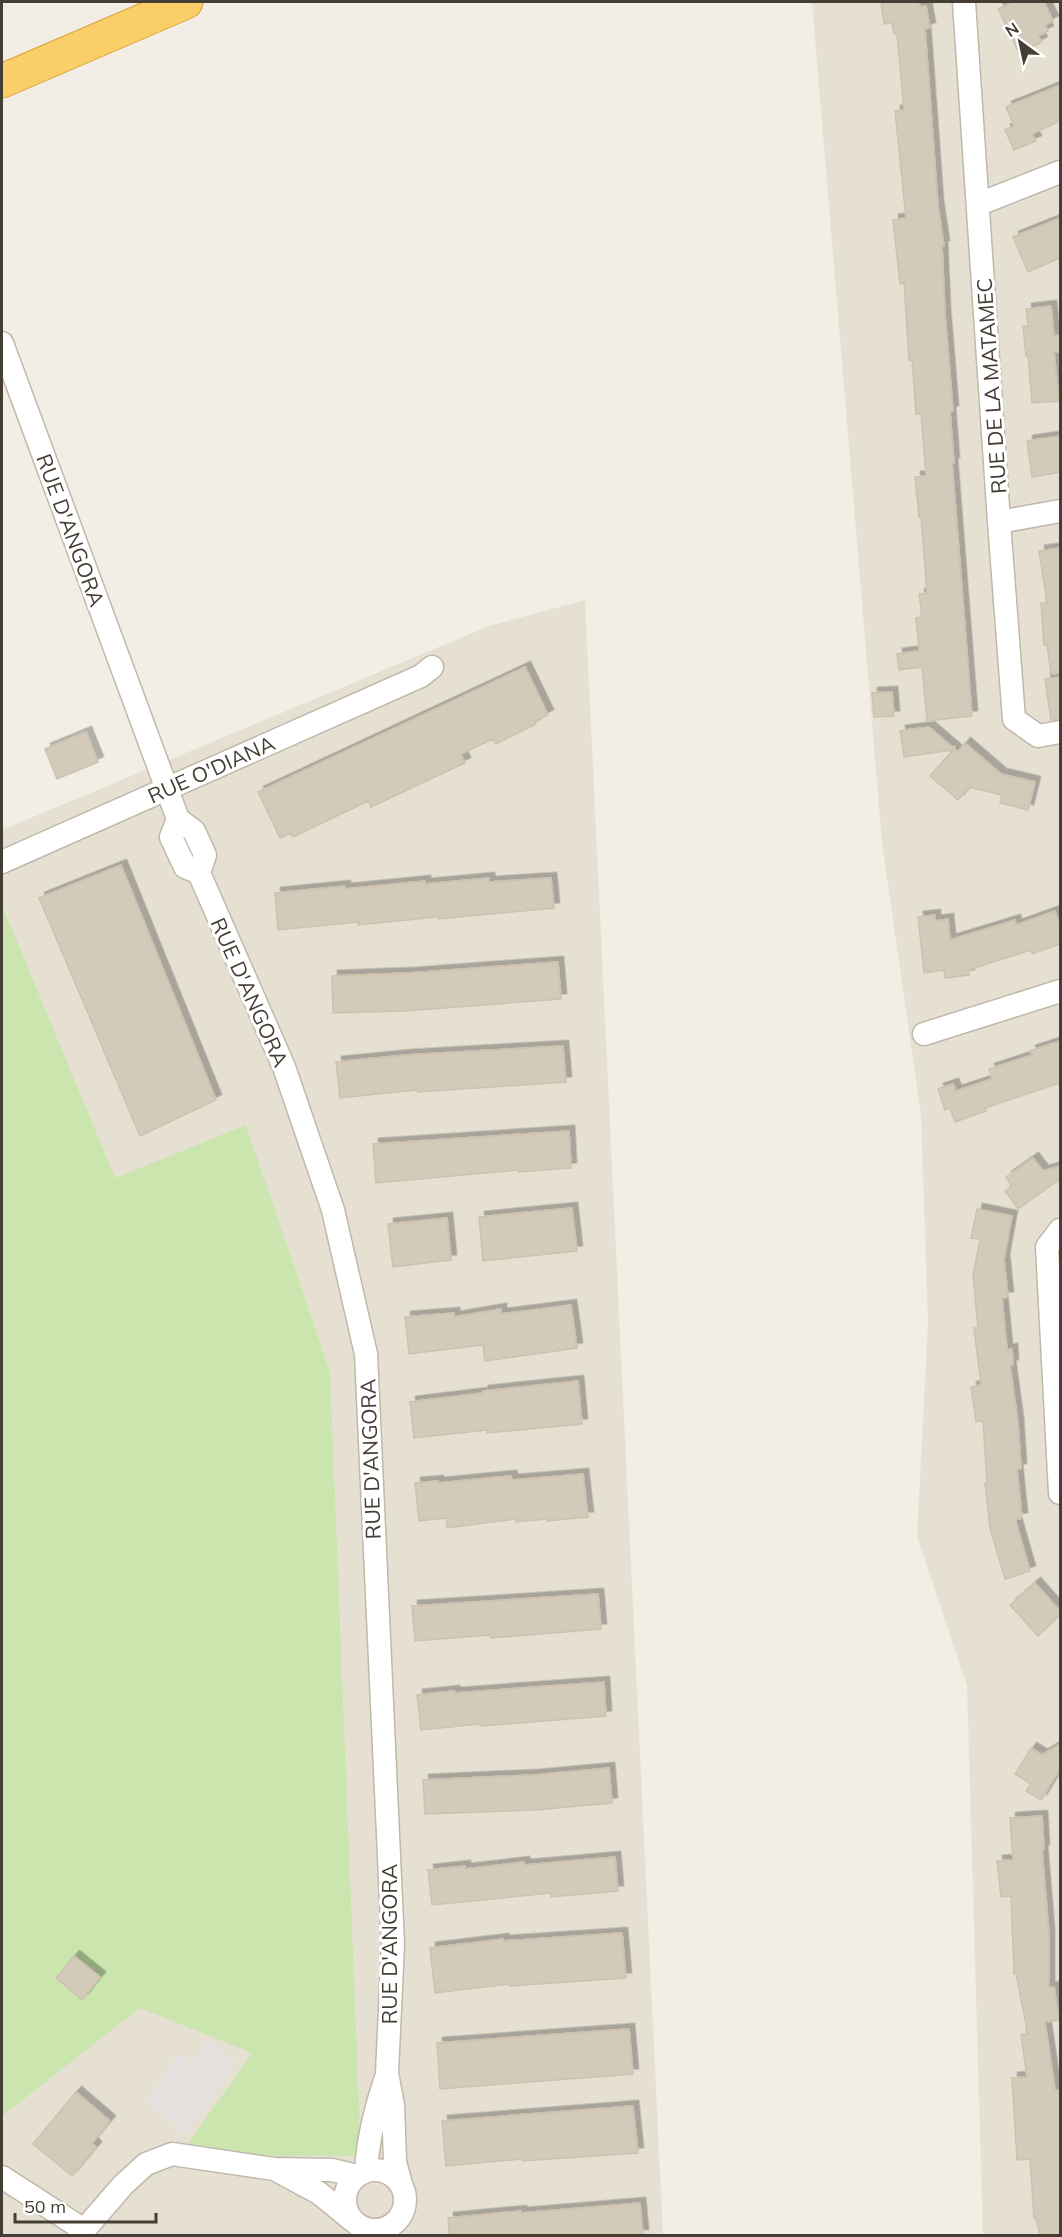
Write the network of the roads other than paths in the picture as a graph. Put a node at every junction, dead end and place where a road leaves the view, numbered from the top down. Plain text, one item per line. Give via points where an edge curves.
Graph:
1 (186, 2) edge
2 (964, 2) edge
3 (2, 81) edge
4 (1060, 172) edge
5 (979, 204) junction
6 (2, 343) edge
7 (1060, 511) edge
8 (999, 522) junction
9 (426, 672) dead end
10 (1060, 732) edge
11 (167, 788) junction
12 (2, 862) edge
13 (1060, 991) edge
14 (924, 1034) dead end
15 (1060, 1230) edge
16 (1060, 1493) edge
17 (387, 2073) junction
18 (274, 2169) junction
19 (361, 2173) junction
20 (2, 2176) edge
21 (401, 2184) junction
22 (402, 2213) junction
23 (360, 2227) edge
24 (82, 2233) edge
25 (402, 2235) edge

1 - 3 highway
2 - 5 street, RUE DE LA MATAMEC
4 - 5 street
5 - 8 street, RUE DE LA MATAMEC
6 - 11 street, RUE D'ANGORA
7 - 8 street
8 - 10 street, RUE DE LA MATAMEC via 1014,719 1038,736
9 - 11 street, RUE O'DIANA
11 - 12 street, RUE O'DIANA
11 - 17 street, RUE D'ANGORA via 178,819 195,831 205,855 199,873 284,1067 333,1210 366,1354 393,1944
13 - 14 street
15 - 16 street via 1047,1247
17 - 19 street, RUE D'ANGORA
17 - 21 street, RUE D'ANGORA via 393,2105 395,2162
18 - 19 street
18 - 23 street via 319,2193
18 - 24 street via 172,2154 146,2164
19 - 21 street via 386,2171
19 - 23 street via 346,2192 347,2212
20 - 24 street
21 - 22 street via 405,2193
22 - 23 street via 389,2227
22 - 25 street

